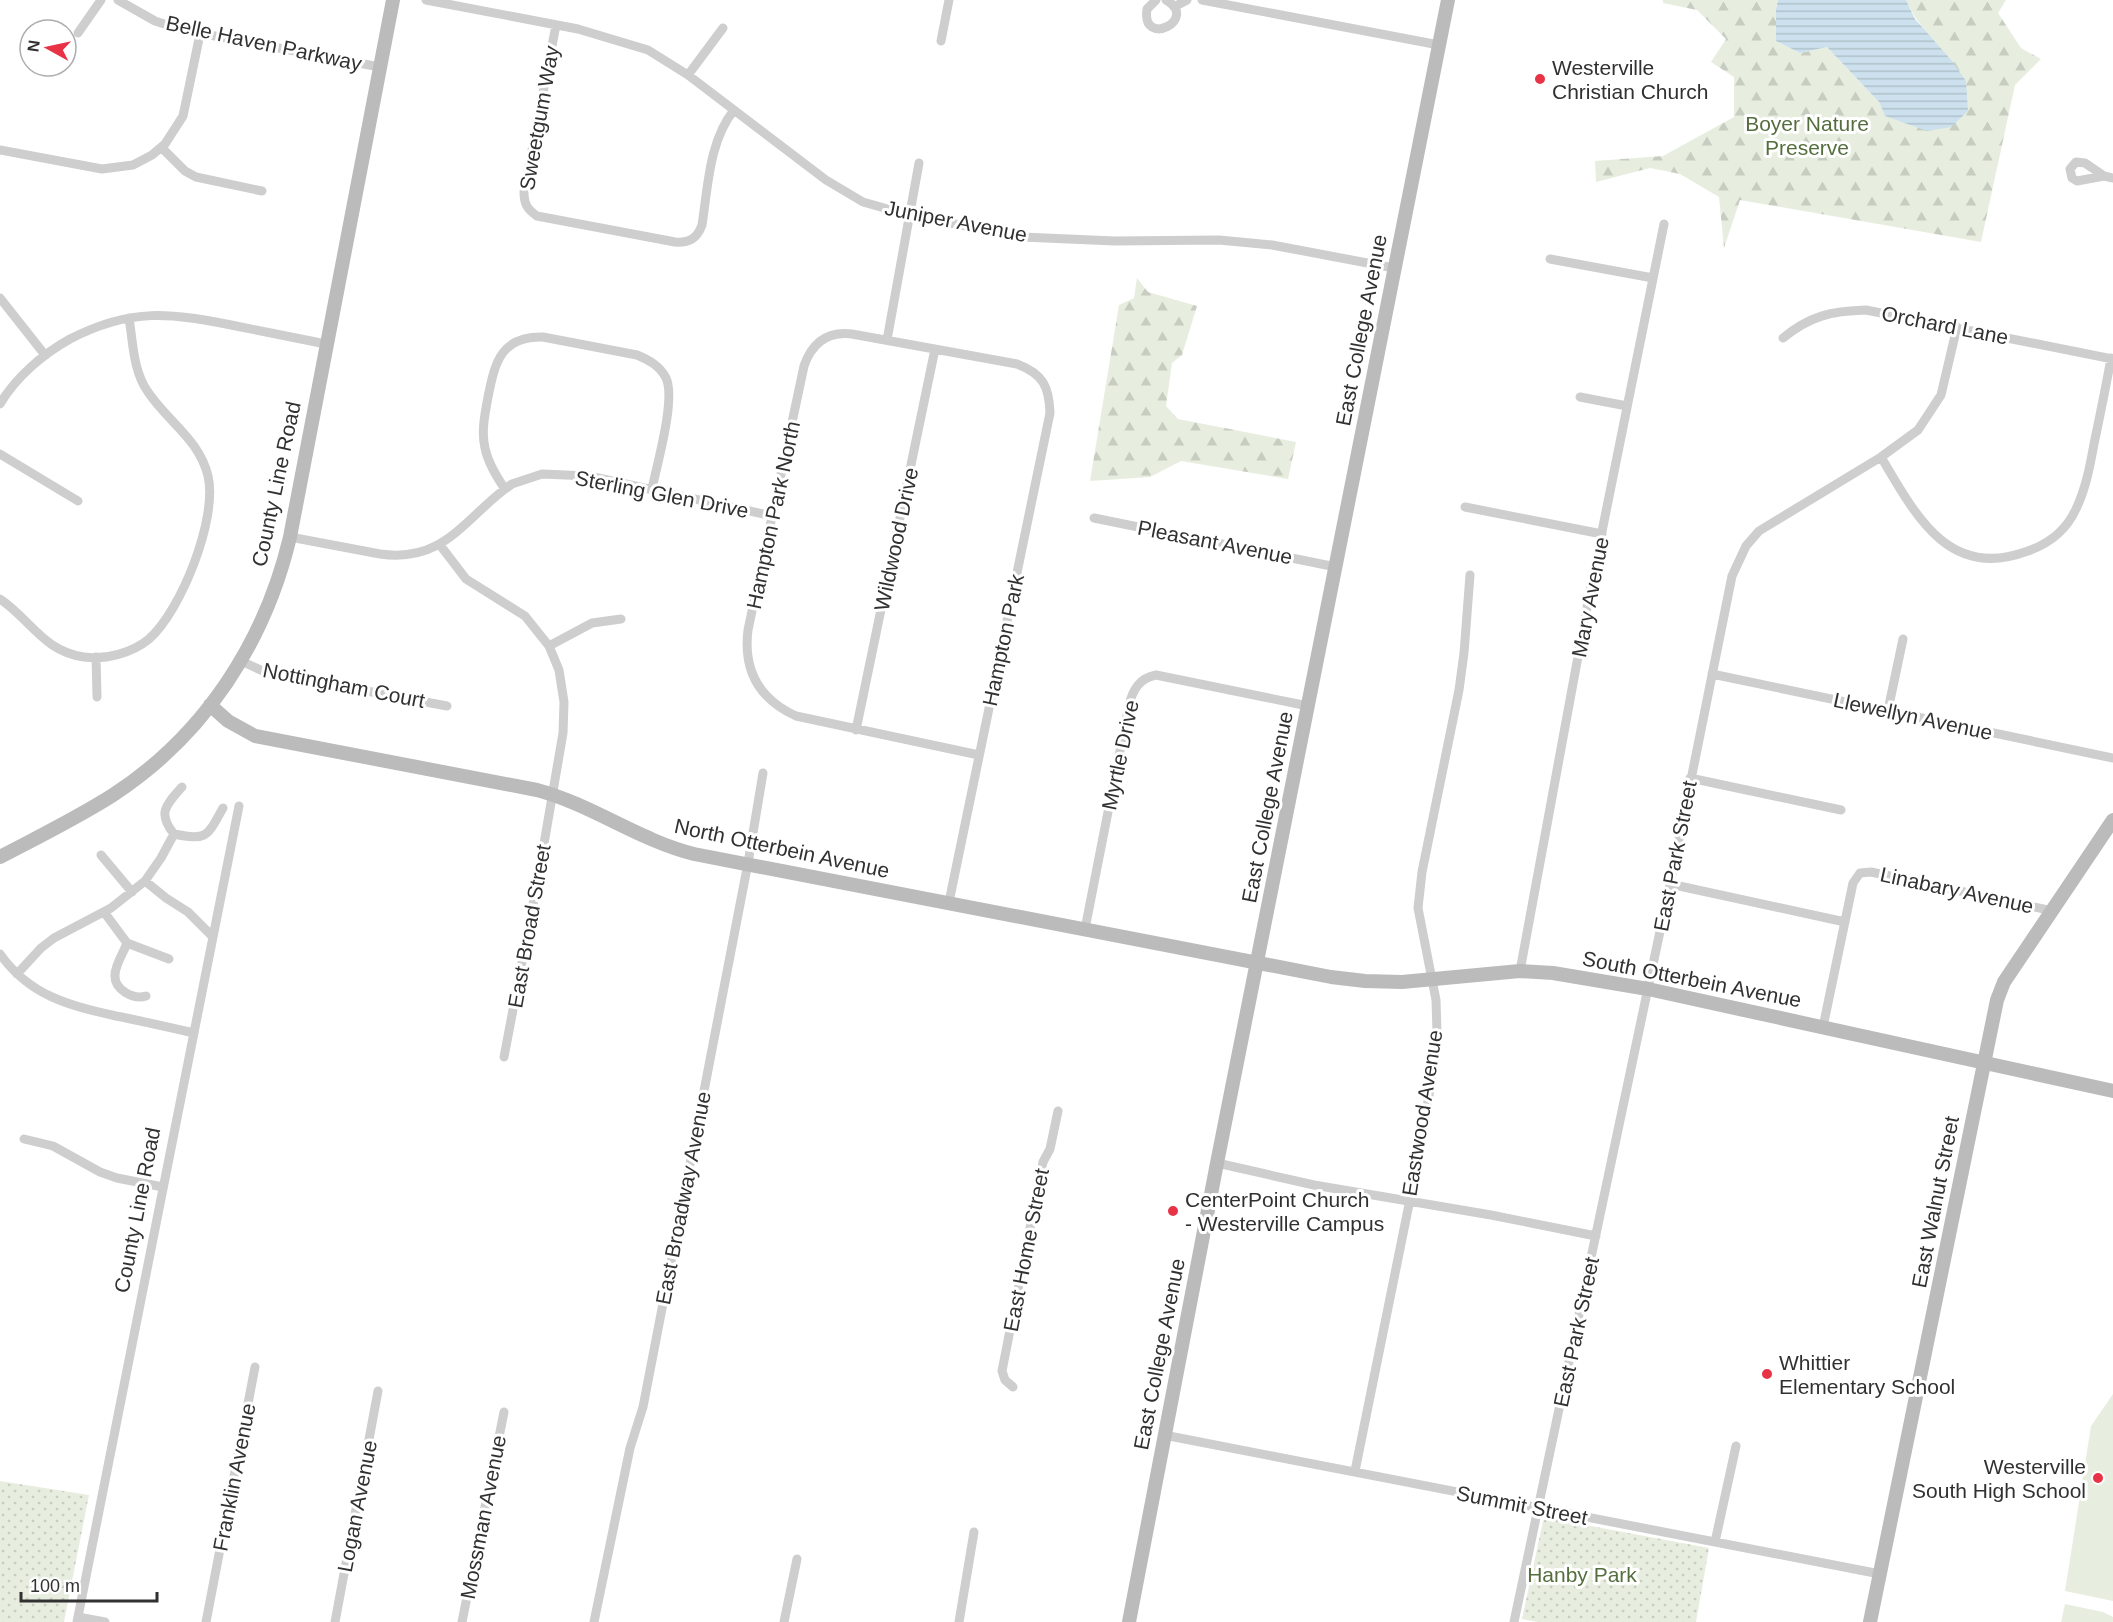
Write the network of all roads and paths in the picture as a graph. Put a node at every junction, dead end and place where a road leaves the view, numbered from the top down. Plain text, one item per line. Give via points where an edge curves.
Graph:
1 (101, 0) edge
2 (118, 0) edge
3 (393, 0) edge
4 (426, 0) edge
5 (949, 0) edge
6 (1156, 0) edge
7 (1187, 0) edge
8 (1202, 0) edge
9 (1448, 0) edge
10 (1170, 3) edge
11 (556, 25) junction
12 (723, 28) dead end
13 (78, 33) dead end
14 (200, 34) junction
15 (941, 41) dead end
16 (1439, 45) junction
17 (380, 67) junction
18 (688, 75) junction
19 (734, 110) junction
20 (162, 148) junction
21 (0, 150) edge
22 (919, 163) dead end
23 (262, 191) dead end
24 (909, 215) junction
25 (1664, 224) dead end
26 (1551, 259) dead end
27 (1394, 268) junction
28 (1653, 278) junction
29 (0, 298) edge
30 (129, 318) junction
31 (1957, 327) junction
32 (1783, 338) dead end
33 (887, 340) junction
34 (326, 344) junction
35 (935, 349) junction
36 (45, 355) junction
37 (2112, 359) edge
38 (1580, 397) dead end
39 (0, 404) edge
40 (1627, 406) junction
41 (0, 454) edge
42 (1881, 457) junction
43 (505, 489) junction
44 (652, 489) junction
45 (78, 501) dead end
46 (1465, 507) dead end
47 (773, 516) junction
48 (1094, 518) dead end
49 (1602, 534) junction
50 (290, 537) junction
51 (440, 545) junction
52 (1336, 567) junction
53 (1470, 575) dead end
54 (0, 599) edge
55 (621, 619) dead end
56 (1903, 639) dead end
57 (549, 646) junction
58 (96, 657) junction
59 (241, 661) junction
60 (1712, 674) junction
61 (97, 697) dead end
62 (210, 705) junction
63 (447, 706) dead end
64 (1308, 706) junction
65 (1888, 710) junction
66 (856, 730) junction
67 (979, 755) junction
68 (2113, 758) edge
69 (763, 773) dead end
70 (1690, 778) junction
71 (182, 787) dead end
72 (552, 794) junction
73 (239, 806) dead end
74 (223, 808) dead end
75 (1841, 810) dead end
76 (2113, 820) edge
77 (174, 834) junction
78 (101, 855) dead end
79 (0, 857) edge
80 (748, 863) junction
81 (145, 881) junction
82 (1670, 884) junction
83 (132, 892) junction
84 (949, 903) junction
85 (2053, 911) junction
86 (104, 912) junction
87 (1845, 922) junction
88 (1085, 929) junction
89 (213, 937) junction
90 (128, 943) junction
91 (0, 954) edge
92 (169, 959) dead end
93 (1257, 964) junction
94 (1520, 971) junction
95 (17, 974) junction
96 (1433, 979) junction
97 (1648, 989) junction
98 (146, 996) dead end
99 (1823, 1027) junction
100 (194, 1033) junction
101 (504, 1057) dead end
102 (1984, 1063) junction
103 (2113, 1091) edge
104 (1058, 1111) dead end
105 (24, 1139) dead end
106 (1217, 1163) junction
107 (163, 1187) junction
108 (1409, 1202) junction
109 (1596, 1236) junction
110 (255, 1367) dead end
111 (1013, 1387) dead end
112 (378, 1391) dead end
113 (504, 1412) dead end
114 (1164, 1435) junction
115 (1736, 1446) dead end
116 (1355, 1471) junction
117 (1539, 1508) junction
118 (974, 1532) dead end
119 (1715, 1542) junction
120 (797, 1559) dead end
121 (1880, 1574) junction
122 (77, 1620) edge
123 (105, 1622) edge
124 (206, 1622) edge
125 (335, 1622) edge
126 (462, 1622) edge
127 (594, 1622) edge
128 (784, 1622) edge
129 (959, 1622) edge
130 (1129, 1622) edge
131 (1514, 1622) edge
132 (1870, 1622) edge

1 - 13 street
2 - 14 street, Belle Haven Parkway via 155,21
3 - 17 street, County Line Road
4 - 11 street, Juniper Avenue
5 - 15 street
6 - 10 street via 1146,14 1157,29 1171,25 1176,16
7 - 10 street
8 - 16 street
9 - 16 street, East College Avenue
11 - 18 street, Juniper Avenue via 648,50
11 - 19 street, Sweetgum Way via 524,192 528,210 537,216 675,242 693,240 702,225 714,152 724,122
12 - 18 street
14 - 17 street, Belle Haven Parkway
14 - 20 street via 183,116
16 - 27 street, East College Avenue
17 - 34 street, County Line Road
18 - 19 street, Juniper Avenue
19 - 24 street, Juniper Avenue via 826,180 864,202
20 - 21 street via 133,165 102,170
20 - 23 street via 196,177
22 - 24 street
24 - 27 street, Juniper Avenue via 1022,237 1211,240 1272,245
24 - 33 street
25 - 28 street, Mary Avenue
26 - 28 street
27 - 52 street, East College Avenue
28 - 40 street, Mary Avenue
29 - 36 street
30 - 34 street via 183,316
30 - 36 street via 94,327
30 - 58 street via 137,366 148,392 192,441 202,459 208,478 208,514 190,572 162,625 136,648
31 - 32 street, Orchard Lane via 1866,310 1841,311 1817,316
31 - 37 street, Orchard Lane
31 - 42 street, East Park Street via 1945,382 1934,408 1918,430
33 - 35 street
33 - 47 street, Hampton Park North via 847,333 826,337 812,348 804,366
34 - 50 street, County Line Road
35 - 66 street, Wildwood Drive
35 - 67 street, Hampton Park via 1030,369 1041,378 1049,394 1050,413
36 - 39 street
37 - 42 street via 2085,488 2062,530 2037,548 1991,558 1944,544 1911,507
38 - 40 street
40 - 49 street, Mary Avenue
41 - 45 street
42 - 60 street, East Park Street via 1759,531 1746,546 1732,576
43 - 44 street, Sterling Glen Drive via 542,474 589,476
43 - 44 street via 488,461 485,417 497,360 511,344 532,337 637,355 660,369 669,388 668,408
43 - 51 street, Sterling Glen Drive
44 - 47 street, Sterling Glen Drive
46 - 49 street
47 - 66 street, Hampton Park North via 747,642 752,674 767,698 786,712
48 - 52 street, Pleasant Avenue
49 - 94 street, Mary Avenue
50 - 51 street, Sterling Glen Drive via 393,556 416,554
50 - 59 street, County Line Road via 264,619
51 - 57 street, East Broad Street via 466,579 525,616
52 - 64 street, East College Avenue
53 - 96 street, Eastwood Avenue via 1459,690 1419,890 1422,937
54 - 58 street via 52,645
55 - 57 street via 592,623
56 - 65 street
57 - 72 street, East Broad Street via 559,670 564,702 563,733
58 - 61 street
59 - 62 street, County Line Road
59 - 63 street, Nottingham Court via 266,672
60 - 65 street, Llewellyn Avenue
60 - 70 street, East Park Street
62 - 72 street, North Otterbein Avenue via 241,730 266,739
62 - 79 street, County Line Road via 158,760 114,794
64 - 88 street, Myrtle Drive via 1156,675 1142,680 1129,705
64 - 93 street, East College Avenue
65 - 68 street, Llewellyn Avenue
66 - 67 street
67 - 84 street, Hampton Park
69 - 80 street, East Broadway Avenue
70 - 75 street
70 - 82 street, East Park Street
71 - 77 street via 164,811 166,824
72 - 80 street, North Otterbein Avenue via 665,846
72 - 101 street, East Broad Street
73 - 89 street, County Line Road
74 - 77 street via 204,836
76 - 85 street, East Walnut Street
77 - 81 street
78 - 83 street
80 - 84 street, North Otterbein Avenue
80 - 127 street, East Broadway Avenue via 643,1407 630,1448
81 - 83 street
81 - 89 street via 188,912
82 - 87 street
82 - 97 street, East Park Street
83 - 86 street
84 - 88 street, North Otterbein Avenue
85 - 87 street, Linabary Avenue via 1871,872 1860,873 1853,883
85 - 102 street, East Walnut Street via 2004,982 1996,1000
86 - 90 street
86 - 95 street via 54,938
87 - 99 street
88 - 93 street, North Otterbein Avenue
89 - 100 street, County Line Road
90 - 92 street
90 - 98 street via 115,975 117,982 135,998
91 - 95 street
93 - 96 street, South Otterbein Avenue via 1365,981
93 - 106 street, East College Avenue
94 - 96 street, South Otterbein Avenue
94 - 97 street, South Otterbein Avenue
95 - 100 street via 37,990 68,1005
96 - 108 street, Eastwood Avenue via 1437,1033
97 - 99 street, South Otterbein Avenue
97 - 109 street, East Park Street
99 - 102 street, South Otterbein Avenue
100 - 107 street, County Line Road
102 - 103 street, South Otterbein Avenue
102 - 121 street, East Walnut Street
104 - 111 street, East Home Street via 1050,1149 1043,1162 1002,1371
105 - 107 street via 53,1146 117,1178
106 - 108 street
106 - 114 street, East College Avenue
107 - 122 street, County Line Road
108 - 109 street
108 - 116 street, Eastwood Avenue
109 - 117 street, East Park Street
110 - 124 street, Franklin Avenue
112 - 125 street, Logan Avenue
113 - 126 street, Mossman Avenue
114 - 116 street, Summit Street
114 - 130 street, East College Avenue
115 - 119 street
116 - 117 street, Summit Street
117 - 119 street, Summit Street
117 - 131 street, East Park Street
118 - 129 street
119 - 121 street, Summit Street
120 - 128 street
121 - 132 street, East Walnut Street
122 - 123 street

